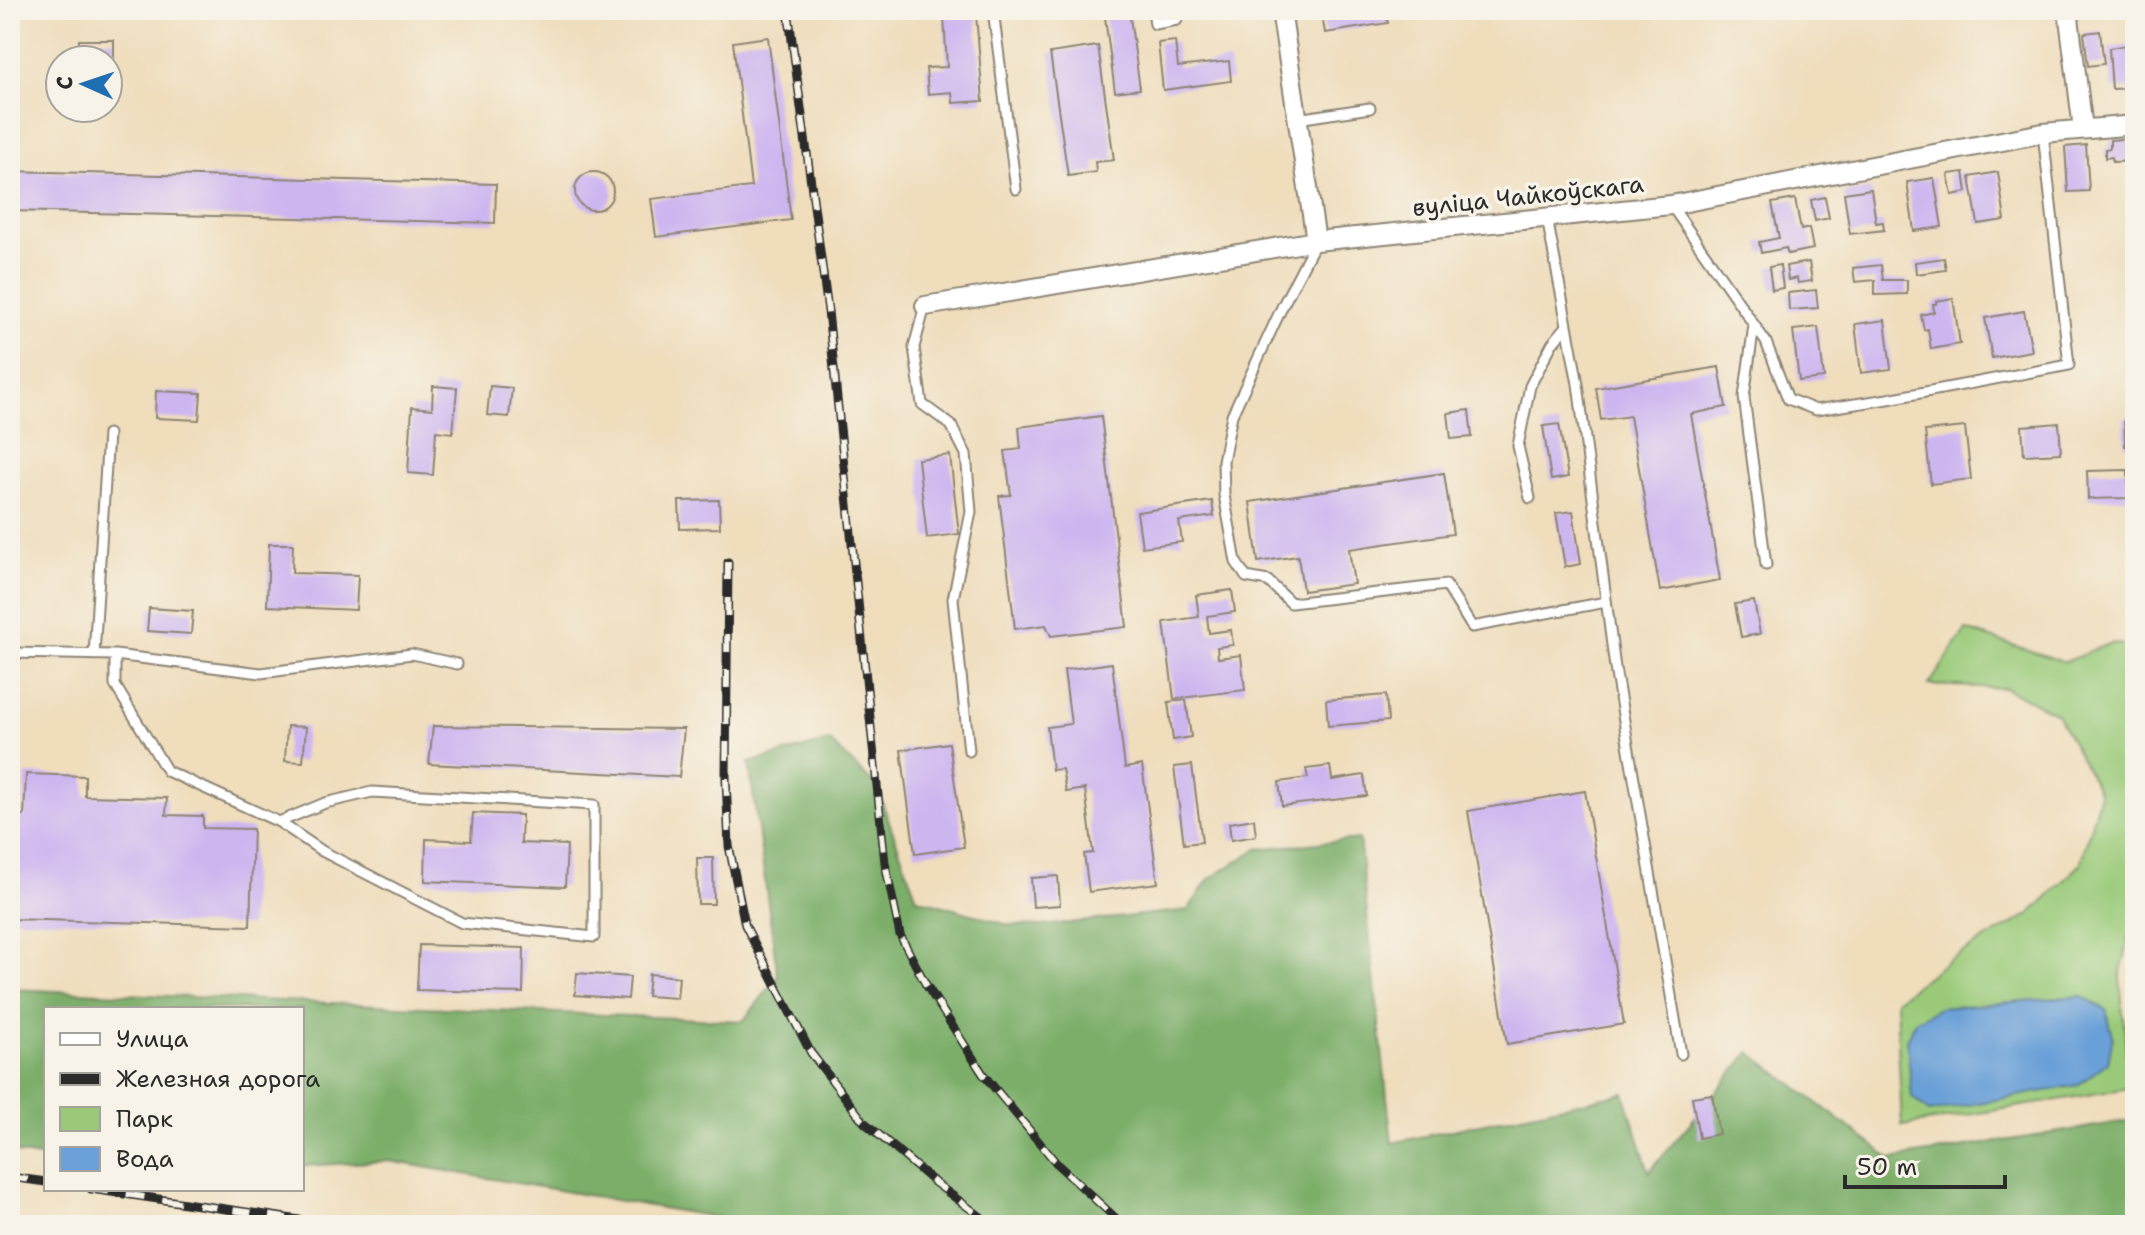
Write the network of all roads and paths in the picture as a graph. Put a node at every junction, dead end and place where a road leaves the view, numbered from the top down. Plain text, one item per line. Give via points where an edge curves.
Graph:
1 (993, 10) edge
2 (1153, 10) edge
3 (1281, 10) edge
4 (2068, 10) edge
5 (1177, 20) dead end
6 (1370, 108) dead end
7 (1297, 119) junction
8 (2135, 125) edge
9 (2083, 129) junction
10 (2043, 133) junction
11 (1016, 189) dead end
12 (1671, 205) junction
13 (1547, 218) junction
14 (1316, 241) junction
15 (925, 306) joint
16 (1754, 325) junction
17 (1567, 326) junction
18 (108, 434) dead end
19 (1530, 498) dead end
20 (1766, 565) dead end
21 (1606, 602) junction
22 (10, 653) edge
23 (94, 655) junction
24 (115, 655) junction
25 (457, 664) dead end
26 (969, 751) dead end
27 (279, 822) junction
28 (1681, 1054) dead end

1 - 11 lane
2 - 5 lane via 1155,24
3 - 7 street
4 - 9 street
6 - 7 lane
7 - 14 street
8 - 9 street, вуліца Чайкоўскага
9 - 10 street, вуліца Чайкоўскага
10 - 12 street, вуліца Чайкоўскага
10 - 16 lane via 2069,365 1816,410 1788,399
12 - 13 street, вуліца Чайкоўскага
12 - 16 lane
13 - 14 street, вуліца Чайкоўскага
13 - 17 lane
14 - 15 street, вуліца Чайкоўскага
14 - 21 lane via 1232,415 1223,461 1224,495 1236,562 1246,577 1268,581 1291,603 1446,585 1472,627
15 - 26 lane via 914,347 922,404 951,425 966,454 969,483 971,512 953,599
16 - 20 lane via 1744,397
17 - 19 lane via 1530,386 1518,446
17 - 21 lane
18 - 23 lane
21 - 28 lane
22 - 23 lane
23 - 24 lane
24 - 25 lane via 261,673 412,654
24 - 27 lane via 115,685 167,771
27 - 27 lane via 372,792 594,805 594,937 462,923 322,851

